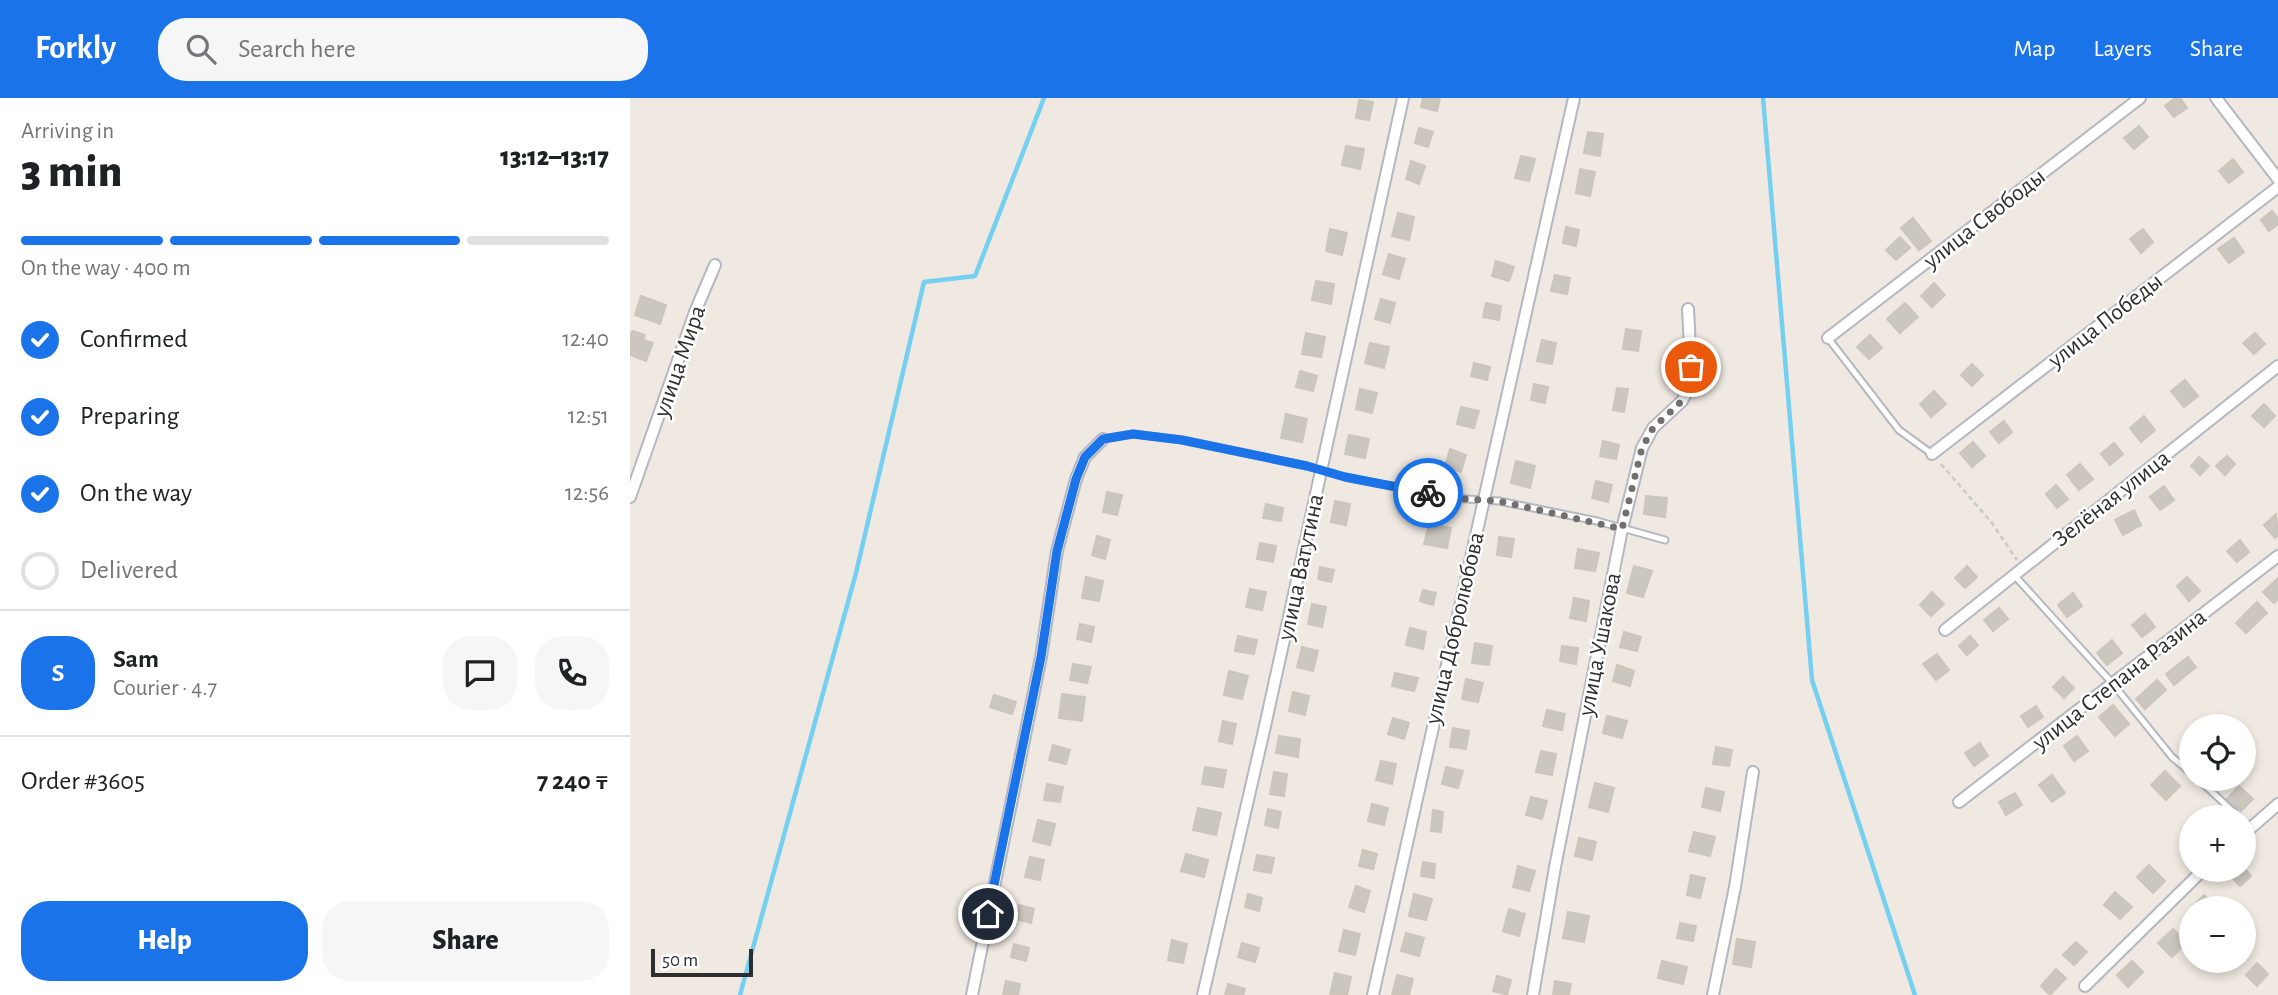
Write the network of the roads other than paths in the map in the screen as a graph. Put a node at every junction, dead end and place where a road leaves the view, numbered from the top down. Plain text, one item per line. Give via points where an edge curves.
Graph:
1 (1403, 98) edge
2 (1574, 98) edge
3 (2140, 98) edge
4 (2216, 98) edge
5 (2278, 179) edge
6 (2278, 187) edge
7 (715, 265) dead end
8 (1688, 309) dead end
9 (1828, 338) joint
10 (2278, 366) edge
11 (1103, 439) joint
12 (1932, 454) joint
13 (1321, 470) junction
14 (630, 497) edge
15 (1483, 500) junction
16 (1622, 529) junction
17 (1664, 540) dead end
18 (2278, 556) edge
19 (2018, 572) junction
20 (1945, 630) dead end
21 (2113, 684) junction
22 (2179, 763) edge
23 (1753, 772) dead end
24 (2211, 791) edge
25 (1959, 802) dead end
26 (2278, 804) edge
27 (2226, 805) edge
28 (2256, 820) edge
29 (2191, 882) edge
30 (2085, 986) dead end
31 (972, 995) edge
32 (1203, 995) edge
33 (1373, 995) edge
34 (1533, 995) edge
35 (1713, 995) edge

1 - 13 street, улица Ватутина
2 - 15 street, улица Добролюбова
3 - 9 street, улица Свободы
4 - 5 street
6 - 12 street, улица Победы
7 - 14 street, улица Мира
8 - 16 street, улица Ушакова via 1689,388 1653,428 1642,448
9 - 12 lane via 1899,430
10 - 19 street, Зелёная улица
11 - 13 lane via 1133,434 1182,440
11 - 31 street via 1085,457 1057,551 1041,657
13 - 15 lane via 1451,498
13 - 32 street, улица Ватутина
15 - 16 lane
15 - 33 street, улица Добролюбова
16 - 17 lane
16 - 34 street, улица Ушакова
18 - 21 street, улица Степана Разина
19 - 20 street, Зелёная улица
19 - 21 lane
21 - 22 lane
21 - 25 street, улица Степана Разина
23 - 35 street
24 - 27 lane
26 - 28 street
29 - 30 street

